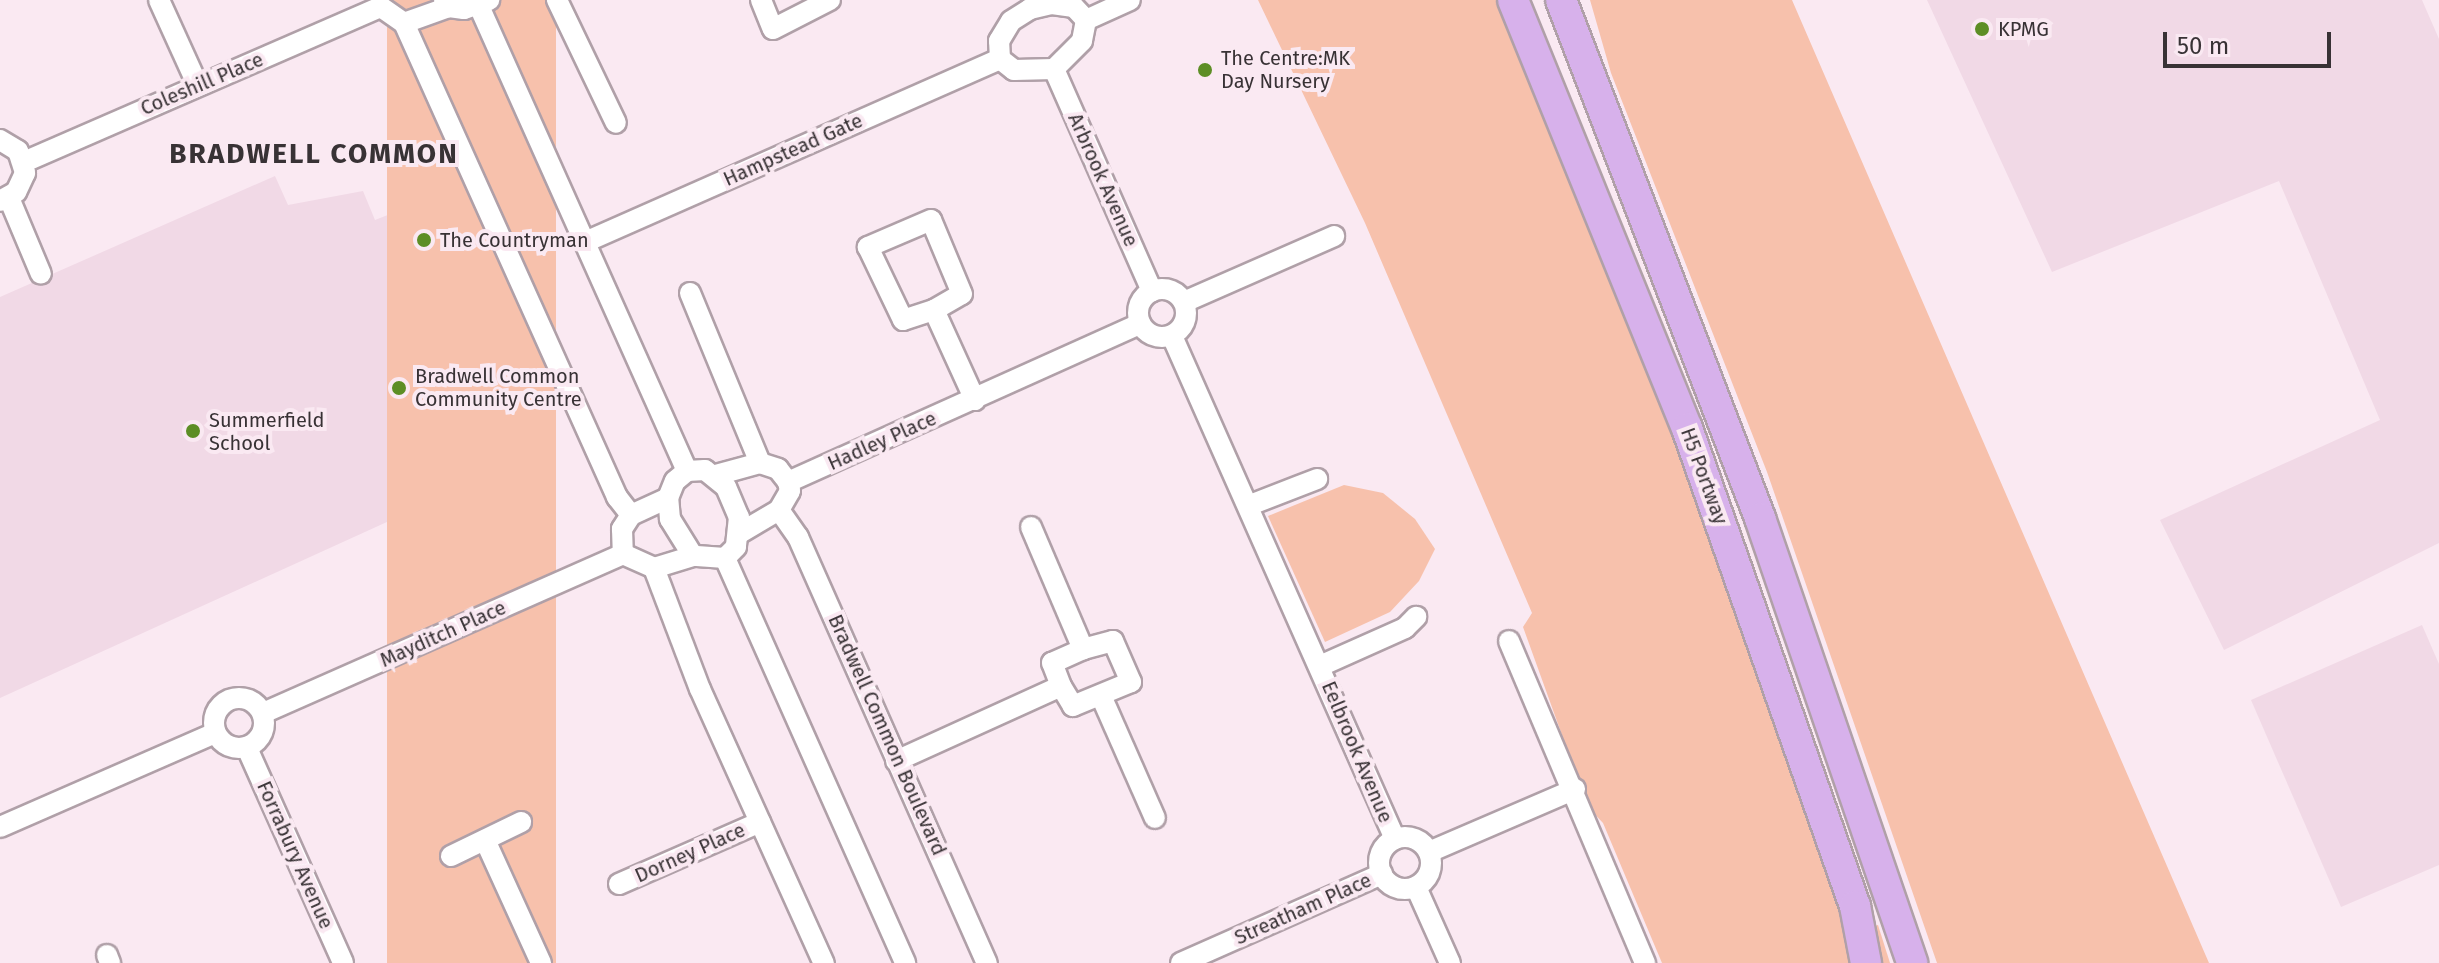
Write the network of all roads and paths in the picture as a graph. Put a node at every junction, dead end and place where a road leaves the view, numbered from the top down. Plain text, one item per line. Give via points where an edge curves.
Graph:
1 (159, 0) edge
2 (557, 0) edge
3 (761, 0) edge
4 (830, 0) edge
5 (1130, 0) edge
6 (1513, 0) edge
7 (1561, 0) edge
8 (381, 3) edge
9 (484, 3) edge
10 (447, 4) edge
11 (1028, 4) edge
12 (1086, 20) junction
13 (404, 23) junction
14 (1000, 59) junction
15 (1054, 69) junction
16 (198, 86) junction
17 (616, 123) dead end
18 (0, 140) edge
19 (24, 162) junction
20 (4, 200) edge
21 (1334, 236) dead end
22 (585, 242) junction
23 (41, 274) dead end
24 (1152, 291) junction
25 (690, 293) dead end
26 (1184, 302) junction
27 (934, 310) junction
28 (1140, 324) junction
29 (1172, 336) junction
30 (975, 400) junction
31 (760, 463) junction
32 (687, 471) junction
33 (716, 475) junction
34 (1317, 479) dead end
35 (788, 482) junction
36 (668, 498) junction
37 (1250, 505) junction
38 (779, 510) junction
39 (631, 515) junction
40 (1031, 527) dead end
41 (740, 533) junction
42 (623, 554) junction
43 (693, 556) junction
44 (725, 558) junction
45 (654, 568) junction
46 (1416, 617) dead end
47 (1509, 641) dead end
48 (1083, 649) junction
49 (1320, 666) junction
50 (1061, 686) junction
51 (1102, 698) junction
52 (263, 713) junction
53 (215, 733) junction
54 (247, 748) junction
55 (896, 761) junction
56 (1575, 789) junction
57 (1155, 818) dead end
58 (521, 822) dead end
59 (760, 822) junction
60 (0, 827) edge
61 (1395, 839) junction
62 (485, 840) junction
63 (1429, 852) junction
64 (451, 856) dead end
65 (1382, 874) junction
66 (619, 884) dead end
67 (1416, 887) junction
68 (343, 963) edge
69 (541, 963) edge
70 (824, 963) edge
71 (905, 963) edge
72 (987, 963) edge
73 (1181, 963) edge
74 (1450, 963) edge
75 (1645, 963) edge
76 (1866, 963) edge
77 (1912, 963) edge

1 - 16 street
2 - 17 street
3 - 4 street via 773,29
5 - 12 street
6 - 76 main road, H5 Portway via 1687,428 1855,906
7 - 77 main road, H5 Portway via 1765,532
8 - 13 street
8 - 16 street, Coleshill Place
9 - 10 street
9 - 22 street
10 - 13 street
11 - 12 street via 1074,7
11 - 14 street via 999,41
12 - 15 street via 1082,41
13 - 39 street via 617,497
14 - 15 street via 1014,70
14 - 22 street, Hampstead Gate
15 - 24 street, Arbrook Avenue
16 - 19 street, Coleshill Place
18 - 19 street via 18,151
19 - 20 street via 23,183
20 - 23 street
21 - 26 street
22 - 32 street
24 - 26 street via 1166,289
24 - 28 street via 1141,302
25 - 31 street
26 - 29 street via 1186,318
27 - 27 street via 903,320 868,247 931,220 962,294
27 - 30 street
28 - 29 street via 1150,334
28 - 30 street, Hadley Place
29 - 37 street, Eelbrook Avenue
30 - 35 street, Hadley Place
31 - 33 street
31 - 35 street via 778,469
32 - 33 street
32 - 36 street via 675,481
33 - 41 street via 735,502
34 - 37 street
35 - 38 street via 790,491
36 - 39 street
36 - 43 street via 670,519
37 - 49 street, Eelbrook Avenue
38 - 41 street
38 - 55 street, Bradwell Common Boulevard via 798,537
39 - 42 street via 622,529
40 - 48 street
41 - 44 street
42 - 45 street
42 - 52 street, Mayditch Place
43 - 44 street
43 - 45 street
44 - 71 street
45 - 59 street via 700,689
46 - 49 street, Eelbrook Avenue via 1405,628
47 - 56 street
48 - 50 street via 1052,663
48 - 51 street via 1113,641 1131,682
49 - 61 street, Eelbrook Avenue
50 - 51 street via 1073,706
50 - 55 street
51 - 57 street
52 - 53 street via 246,699 226,701 215,716
52 - 54 street via 262,734
53 - 54 street via 228,746
53 - 60 street
54 - 68 street, Forrabury Avenue
55 - 72 street, Bradwell Common Boulevard
56 - 63 street
56 - 75 street
58 - 62 street
59 - 66 street, Dorney Place
59 - 70 street
61 - 63 street via 1418,840
61 - 65 street via 1383,850
62 - 64 street
62 - 69 street
63 - 67 street via 1428,876
65 - 67 street via 1400,889
65 - 73 street, Streatham Place
67 - 74 street

